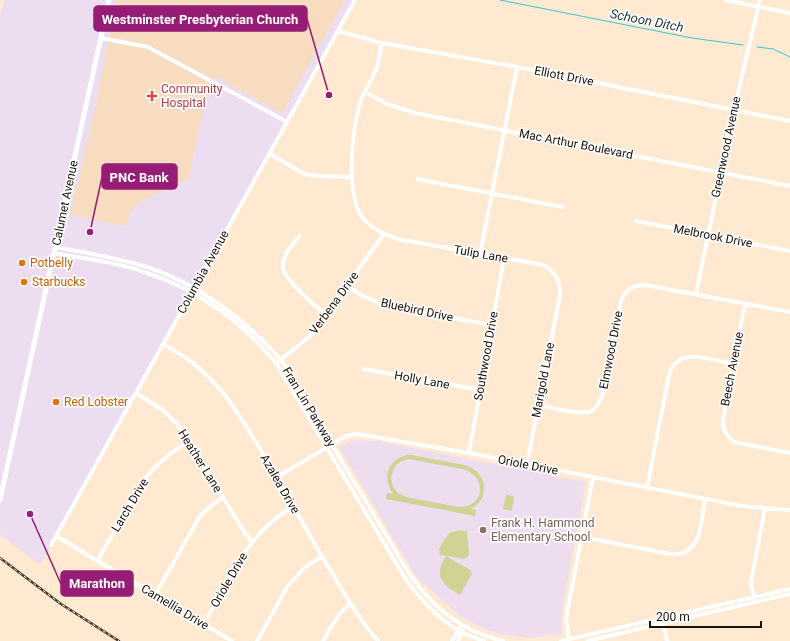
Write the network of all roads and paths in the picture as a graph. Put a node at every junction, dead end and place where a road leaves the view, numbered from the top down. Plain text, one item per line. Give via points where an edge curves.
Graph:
1 (109, 0) edge
2 (355, 0) edge
3 (725, 0) edge
4 (760, 0) edge
5 (758, 7) junction
6 (790, 13) edge
7 (338, 31) junction
8 (101, 38) junction
9 (382, 43) junction
10 (517, 67) junction
11 (365, 92) junction
12 (734, 110) junction
13 (790, 121) edge
14 (287, 122) junction
15 (504, 130) junction
16 (270, 154) junction
17 (720, 173) junction
18 (352, 176) junction
19 (417, 179) dead end
20 (790, 186) edge
21 (491, 193) junction
22 (562, 207) dead end
23 (636, 222) dead end
24 (384, 234) junction
25 (708, 234) junction
26 (300, 236) dead end
27 (56, 246) junction
28 (790, 251) edge
29 (54, 253) junction
30 (480, 254) junction
31 (504, 258) junction
32 (346, 285) junction
33 (194, 288) junction
34 (191, 293) junction
35 (696, 294) junction
36 (560, 295) joint
37 (745, 304) junction
38 (790, 312) edge
39 (324, 314) junction
40 (492, 325) junction
41 (163, 344) junction
42 (281, 360) junction
43 (276, 364) junction
44 (733, 364) junction
45 (364, 369) dead end
46 (480, 390) junction
47 (136, 393) junction
48 (538, 405) junction
49 (189, 441) junction
50 (331, 444) junction
51 (326, 447) junction
52 (469, 453) junction
53 (790, 453) edge
54 (527, 464) junction
55 (277, 477) junction
56 (593, 477) junction
57 (647, 488) junction
58 (223, 498) junction
59 (706, 499) junction
60 (0, 500) edge
61 (293, 507) junction
62 (765, 508) junction
63 (790, 510) edge
64 (56, 536) junction
65 (582, 537) junction
66 (252, 542) junction
67 (51, 545) dead end
68 (321, 557) junction
69 (98, 560) junction
70 (790, 589) edge
71 (790, 594) edge
72 (155, 595) junction
73 (754, 597) junction
74 (350, 603) junction
75 (755, 603) junction
76 (662, 621) junction
77 (204, 624) junction
78 (463, 626) junction
79 (460, 631) junction
80 (569, 640) edge
81 (232, 641) edge
82 (257, 641) edge
83 (323, 641) edge
84 (378, 641) edge
85 (452, 641) edge
86 (458, 641) edge
87 (484, 641) edge
88 (503, 641) edge
89 (561, 641) edge
90 (587, 641) edge
91 (667, 641) edge

1 - 8 main road, Calumet Avenue
2 - 7 street, Columbia Avenue
3 - 5 street
4 - 5 street, Greenwood Avenue
5 - 6 street
5 - 12 street, Greenwood Avenue
7 - 9 street, Elliott Drive
7 - 14 street, Columbia Avenue
8 - 14 street via 152,49
8 - 27 main road, Calumet Avenue
9 - 10 street, Elliott Drive
9 - 11 street, Tulip Lane via 376,67
10 - 12 street, Elliott Drive
10 - 15 street
11 - 15 street, Mac Arthur Boulevard via 388,104 415,113
11 - 18 street, Tulip Lane via 355,128
12 - 13 street, Elliott Drive
12 - 17 street, Greenwood Avenue
14 - 16 street, Columbia Avenue
15 - 17 street, Mac Arthur Boulevard
15 - 21 street
16 - 18 street via 304,174
16 - 33 street, Columbia Avenue
17 - 20 street, Mac Arthur Boulevard
17 - 25 street, Greenwood Avenue
18 - 24 street, Tulip Lane via 353,191 361,214 372,227
19 - 21 street
21 - 22 street
21 - 30 street
23 - 25 street, Melbrook Drive
24 - 30 street, Tulip Lane via 397,239
24 - 32 street, Verbena Drive
25 - 28 street, Melbrook Drive
25 - 35 street, Greenwood Avenue
26 - 39 street via 293,243 284,260 283,268 285,274
27 - 29 main road, Calumet Avenue
27 - 33 street, Fran Lin Parkway via 122,260 174,277
29 - 34 street, Fran Lin Parkway via 147,272
29 - 60 main road, Calumet Avenue
30 - 31 street, Tulip Lane
31 - 36 street, Tulip Lane via 544,266 553,271 560,283
31 - 40 street, Southwood Drive
32 - 39 street, Verbena Drive
32 - 40 street, Bluebird Drive via 361,295 387,306
33 - 34 street, Columbia Avenue
33 - 42 street, Fran Lin Parkway via 249,326
34 - 41 street, Columbia Avenue
34 - 43 street, Fran Lin Parkway via 220,310 246,330
35 - 37 street
35 - 48 street, Elmwood Drive via 645,285 635,286 626,292 621,302 603,394 593,410 582,413
36 - 48 street, Marigold Lane
37 - 38 street
37 - 44 street, Beech Avenue
39 - 42 street, Verbena Drive via 309,337
40 - 46 street, Southwood Drive
41 - 47 street, Columbia Avenue
41 - 55 street, Azalea Drive via 188,359 217,386 236,409
42 - 43 street, Verbena Drive
42 - 50 street, Fran Lin Parkway
43 - 51 street, Fran Lin Parkway
44 - 53 street, Beech Avenue via 723,420 726,434 734,442
44 - 57 street via 692,356 682,358 673,364
45 - 46 street, Holly Lane
46 - 52 street, Southwood Drive
47 - 49 street, Heather Lane via 164,411
47 - 64 street, Columbia Avenue
48 - 54 street, Marigold Lane
49 - 58 street, Heather Lane
49 - 69 street, Larch Drive via 154,467 142,482
50 - 51 street, Oriole Drive
50 - 52 street, Oriole Drive via 346,436 357,434
50 - 78 street, Fran Lin Parkway via 423,593 446,615
51 - 55 street, Oriole Drive
51 - 79 street, Fran Lin Parkway via 414,591 434,612
52 - 54 street, Oriole Drive
54 - 56 street, Oriole Drive
55 - 61 street, Azalea Drive
56 - 57 street, Oriole Drive
56 - 65 street
57 - 59 street, Oriole Drive
58 - 66 street, Heather Lane
58 - 72 street via 200,516
59 - 62 street, Oriole Drive
59 - 65 street via 698,538 692,548 684,554 670,554
61 - 66 street, Oriole Drive via 276,518
61 - 68 street, Azalea Drive
62 - 63 street, Oriole Drive
62 - 73 street via 751,582
64 - 67 street, Columbia Avenue
64 - 69 street, Camellia Drive
65 - 80 street via 566,618
66 - 77 street, Oriole Drive
68 - 74 street, Azalea Drive
68 - 82 street via 305,567 287,587
69 - 72 street, Camellia Drive
70 - 73 street
71 - 75 street
72 - 77 street, Camellia Drive
73 - 75 street
73 - 76 street
74 - 83 street via 338,616
74 - 84 street, Azalea Drive
75 - 76 street
76 - 80 street
76 - 90 street
76 - 91 street
77 - 81 street, Camellia Drive
78 - 79 street
78 - 88 street, Fran Lin Parkway
79 - 85 street
79 - 86 street
79 - 87 street, Fran Lin Parkway
80 - 89 street

